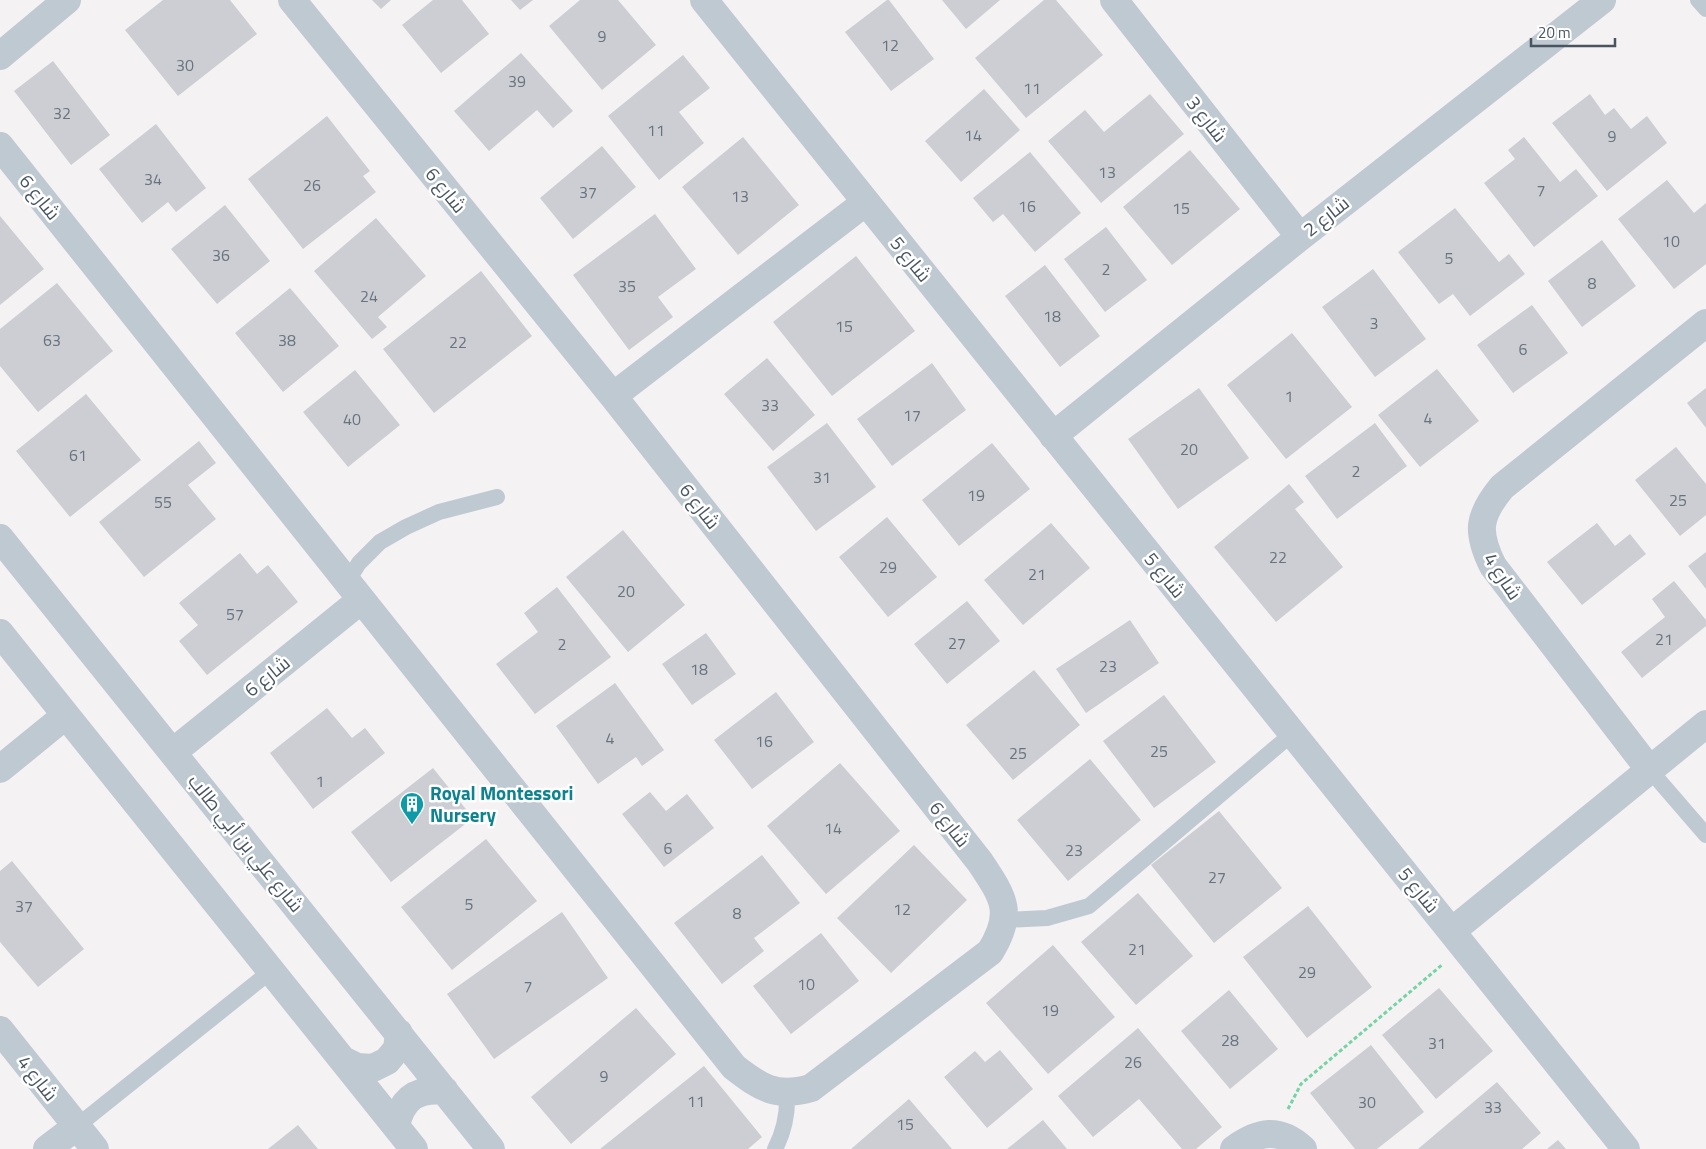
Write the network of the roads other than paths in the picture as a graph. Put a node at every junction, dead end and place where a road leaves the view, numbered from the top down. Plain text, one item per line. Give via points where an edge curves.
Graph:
1 (67, 0) edge
2 (292, 0) edge
3 (704, 0) edge
4 (1114, 0) edge
5 (1602, 0) edge
6 (1698, 0) edge
7 (1706, 9) edge
8 (0, 56) edge
9 (0, 146) edge
10 (866, 202) junction
11 (1300, 237) junction
12 (1706, 323) edge
13 (613, 396) junction
14 (1053, 436) junction
15 (497, 496) dead end
16 (0, 538) edge
17 (354, 591) junction
18 (0, 634) edge
19 (65, 716) junction
20 (1706, 724) edge
21 (1293, 733) junction
22 (173, 752) junction
23 (1650, 769) junction
24 (0, 770) edge
25 (1706, 835) edge
26 (1003, 920) junction
27 (1458, 938) junction
28 (271, 971) junction
29 (0, 1030) edge
30 (399, 1033) junction
31 (343, 1060) junction
32 (444, 1091) junction
33 (787, 1092) junction
34 (76, 1126) junction
35 (396, 1126) junction
36 (47, 1149) edge
37 (95, 1149) edge
38 (414, 1149) edge
39 (491, 1149) edge
40 (775, 1149) edge
41 (1234, 1149) edge
42 (1303, 1149) edge
43 (1626, 1149) edge

1 - 8 street
2 - 13 street, شارع 6
3 - 10 street, شارع 5
4 - 11 street, شارع 3
5 - 11 street, شارع 2
6 - 7 lane
9 - 17 street, شارع 6
10 - 13 street
10 - 14 street, شارع 5
11 - 14 street, شارع 2
12 - 23 street, شارع 4 via 1502,487 1482,519 1482,539 1492,566
13 - 26 street, شارع 6 via 980,862 1000,892
14 - 21 street, شارع 5
15 - 17 lane via 439,512 380,542 359,563
16 - 22 street, شارع علي بن أبي طالب
17 - 22 street, شارع 6
17 - 33 street, شارع 6 via 734,1067 756,1084
18 - 19 street
19 - 24 street
19 - 28 street
20 - 23 street
21 - 26 lane via 1089,906 1047,918
21 - 27 street, شارع 5
22 - 30 street, شارع علي بن أبي طالب
23 - 25 lane
23 - 27 street
26 - 33 street, شارع 6 via 1000,937 990,952 811,1088
27 - 43 street, شارع 5
28 - 31 street
28 - 34 lane
29 - 34 street, شارع 4
30 - 31 street via 397,1049 387,1061 373,1068 357,1067
30 - 32 street, شارع علي بن أبي طالب
31 - 35 street
32 - 35 street via 431,1090 406,1101
32 - 39 street, شارع علي بن أبي طالب
33 - 40 lane via 786,1122
34 - 36 street
34 - 37 street, شارع 4
35 - 38 street
41 - 42 street via 1256,1136 1275,1134 1286,1136

